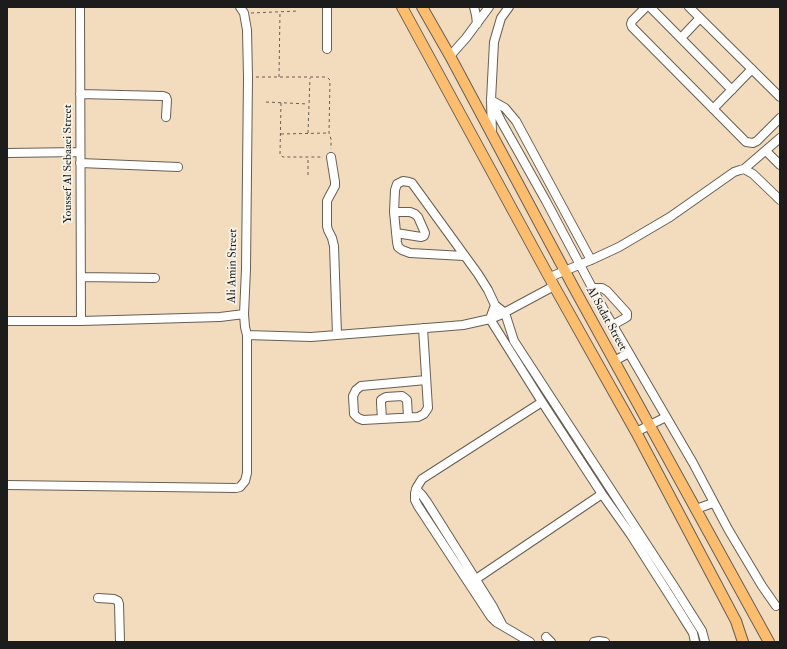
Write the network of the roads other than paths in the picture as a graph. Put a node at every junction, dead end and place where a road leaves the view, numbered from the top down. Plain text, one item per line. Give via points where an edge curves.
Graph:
1 (80, 7) edge
2 (327, 7) edge
3 (402, 7) edge
4 (422, 7) edge
5 (474, 7) edge
6 (489, 7) edge
7 (509, 7) edge
8 (646, 7) edge
9 (650, 7) edge
10 (689, 7) edge
11 (242, 10) edge
12 (700, 18) junction
13 (477, 24) junction
14 (681, 38) junction
15 (327, 49) dead end
16 (450, 56) junction
17 (752, 69) junction
18 (732, 90) junction
19 (80, 94) junction
20 (780, 97) edge
21 (491, 100) junction
22 (713, 109) junction
23 (166, 117) dead end
24 (780, 118) edge
25 (492, 135) junction
26 (780, 138) edge
27 (766, 151) junction
28 (80, 152) junction
29 (7, 153) edge
30 (331, 157) road end
31 (80, 163) junction
32 (780, 165) edge
33 (178, 167) dead end
34 (744, 169) junction
35 (780, 200) edge
36 (394, 212) junction
37 (396, 232) junction
38 (464, 256) junction
39 (591, 260) junction
40 (580, 265) junction
41 (564, 271) junction
42 (81, 277) junction
43 (155, 278) dead end
44 (552, 281) junction
45 (593, 288) junction
46 (578, 295) junction
47 (564, 302) junction
48 (494, 305) junction
49 (505, 313) junction
50 (244, 314) junction
51 (490, 318) junction
52 (81, 320) junction
53 (7, 321) edge
54 (613, 325) junction
55 (423, 328) junction
56 (247, 335) junction
57 (337, 335) junction
58 (630, 353) junction
59 (614, 361) junction
60 (426, 380) junction
61 (542, 402) junction
62 (408, 417) junction
63 (666, 417) junction
64 (382, 419) junction
65 (650, 425) junction
66 (636, 432) junction
67 (574, 434) junction
68 (567, 439) junction
69 (7, 484) edge
70 (416, 490) junction
71 (602, 494) junction
72 (713, 502) junction
73 (696, 509) junction
74 (634, 533) junction
75 (476, 579) junction
76 (98, 598) dead end
77 (776, 606) dead end
78 (502, 625) junction
79 (120, 642) edge
80 (530, 642) edge
81 (594, 642) edge
82 (605, 642) edge
83 (695, 642) edge
84 (705, 642) edge
85 (743, 642) edge
86 (769, 642) edge

1 - 19 street, Youssef Al Sebaaei Street
2 - 15 street
3 - 44 main road
4 - 16 main road, Al Sadat Street
5 - 13 street
6 - 13 street
7 - 21 street via 501,18 494,42
8 - 22 street via 632,21 632,27
9 - 14 street
10 - 12 street
11 - 50 street, Ali Amin Street via 247,30 248,77
12 - 14 street
12 - 17 street
13 - 16 street
14 - 18 street
16 - 25 main road, Al Sadat Street
17 - 18 street
17 - 20 street
18 - 22 street
19 - 23 street via 163,96 167,100
19 - 28 street, Youssef Al Sebaaei Street
21 - 25 street
21 - 39 street via 505,108 516,121
21 - 40 street
22 - 24 street via 750,143 757,141
25 - 41 main road, Al Sadat Street
26 - 27 street
27 - 32 street
27 - 34 street
28 - 29 street
28 - 31 street, Youssef Al Sebaaei Street
30 - 57 street via 335,182 334,190 327,201 327,226 334,246
31 - 33 street
31 - 42 street, Youssef Al Sebaaei Street
34 - 35 street via 757,177
34 - 39 street via 734,172 632,240
36 - 37 street
36 - 37 street via 416,214 425,233 421,237
36 - 38 street via 397,184 409,182
37 - 38 street via 398,247 406,252
38 - 48 street via 488,290
39 - 40 street
40 - 41 street
40 - 45 street
41 - 44 street
41 - 46 main road, Al Sadat Street
42 - 43 street
42 - 52 street, Youssef Al Sebaaei Street
44 - 47 main road
44 - 49 street
45 - 54 street
45 - 54 street via 599,287 607,291 627,313 627,317
46 - 47 main road
46 - 59 main road, Al Sadat Street
47 - 66 main road
48 - 49 street
48 - 51 street
49 - 51 street
49 - 67 street via 514,341
50 - 52 street, Ali Amin Street via 220,317
50 - 56 street
51 - 55 street
51 - 61 street
52 - 53 street, Ali Amin Street
54 - 58 street
55 - 57 street
55 - 60 street
56 - 57 street
56 - 69 street via 247,473 240,487
58 - 59 street
58 - 63 street
59 - 65 main road, Al Sadat Street
60 - 62 street via 428,408 421,416
60 - 64 street via 361,386 356,390 353,396 356,417 360,420
61 - 68 street
61 - 70 street via 422,479
62 - 64 street
62 - 64 street via 406,399 402,396 386,397 381,403
63 - 65 street
63 - 72 street
65 - 66 street
65 - 73 main road, Al Sadat Street
66 - 85 main road via 736,621
67 - 68 street
67 - 74 street
68 - 71 street
70 - 75 street via 425,499
70 - 78 street via 415,500 418,506 486,610
71 - 74 street
71 - 75 street
72 - 73 street
72 - 77 street
73 - 86 main road, Al Sadat Street
74 - 83 street
74 - 84 street via 702,631
75 - 78 street
76 - 79 street via 118,601
78 - 80 street
81 - 82 street

